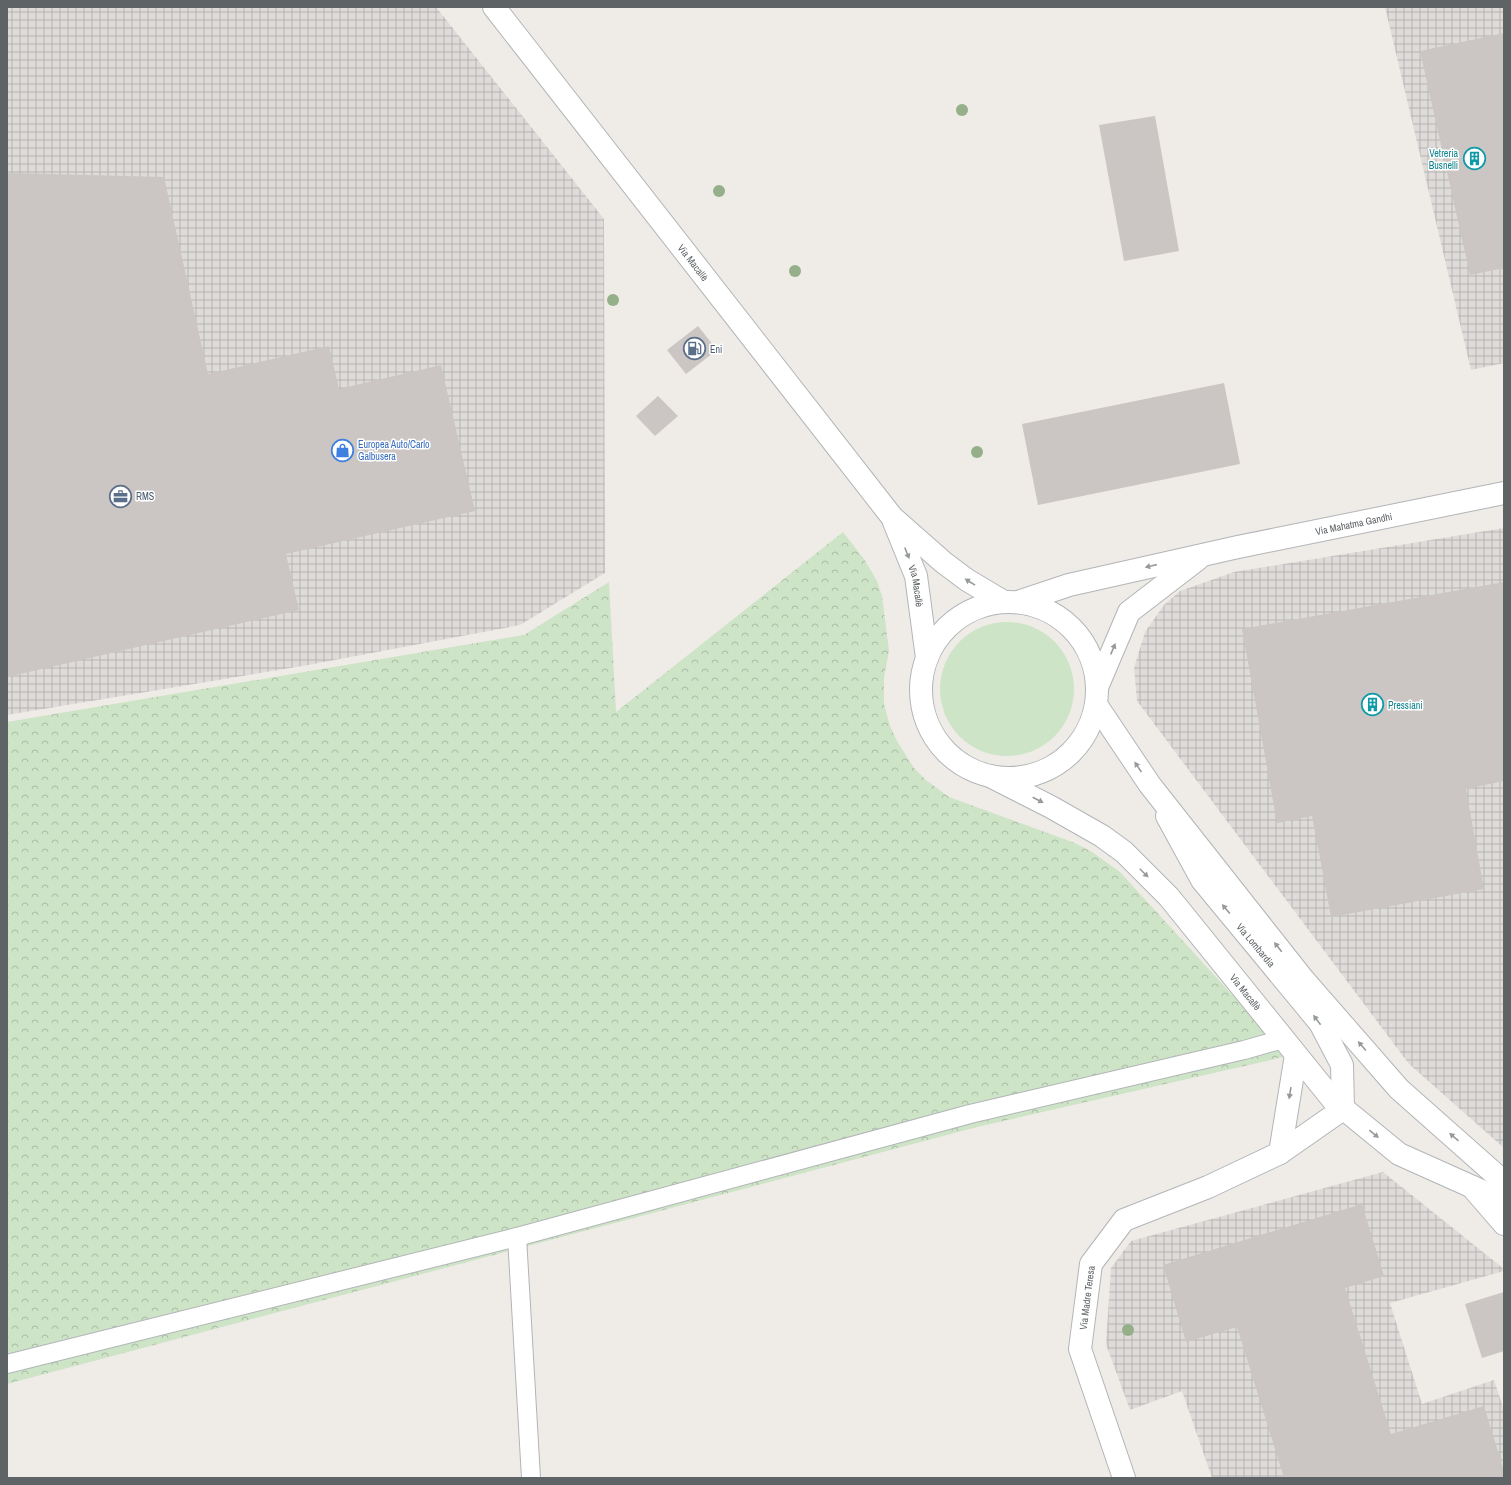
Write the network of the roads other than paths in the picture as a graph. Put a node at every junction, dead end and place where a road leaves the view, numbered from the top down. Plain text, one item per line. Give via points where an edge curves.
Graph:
1 (494, 7) edge
2 (1504, 493) edge
3 (892, 517) junction
4 (1203, 555) junction
5 (1011, 602) junction
6 (927, 658) junction
7 (1097, 695) junction
8 (990, 776) junction
9 (1150, 785) junction
10 (1290, 1047) junction
11 (1343, 1109) junction
12 (1280, 1153) junction
13 (1483, 1163) junction
14 (1504, 1170) edge
15 (1504, 1182) edge
16 (1472, 1187) junction
17 (1504, 1201) edge
18 (1504, 1224) edge
19 (517, 1236) junction
20 (7, 1364) edge
21 (531, 1478) edge
22 (1124, 1478) edge

1 - 3 street, Via Macallè
2 - 4 street, Via Mahatma Gandhi
5 -> 3 street, Via Macallè via 961,576
3 -> 6 street, Via Macallè via 916,576
4 -> 5 street, Via Mahatma Gandhi via 1069,585
7 -> 4 street, Via Mahatma Gandhi via 1129,612
5 - 6 street, Via Mahatma Gandhi via 975,609 961,616 936,641
5 - 7 street via 1046,610 1060,618 1081,638 1094,664
6 - 8 street via 921,690 927,722 938,742 949,754 975,772
7 - 8 street, Via Mahatma Gandhi via 1089,728 1069,756 1044,771 1022,778
9 -> 7 street
8 -> 10 street, Via Macallè via 1102,836 1124,852 1169,897
11 -> 9 street, Via Lombardia via 1342,1065 1320,1024 1202,880
13 -> 9 street via 1399,1089 1303,979
10 - 11 street, Via Macallè
10 -> 12 street
10 - 19 lane via 1244,1050 970,1114
11 - 12 street, Via Madre Teresa
11 -> 16 street, Via Macallè via 1399,1154
12 - 22 street, Via Madre Teresa via 1208,1187 1124,1220 1091,1264 1080,1348
13 - 14 street
13 - 15 street
16 - 17 street, Via Macallè
16 - 18 street
19 - 20 lane
19 - 21 lane

